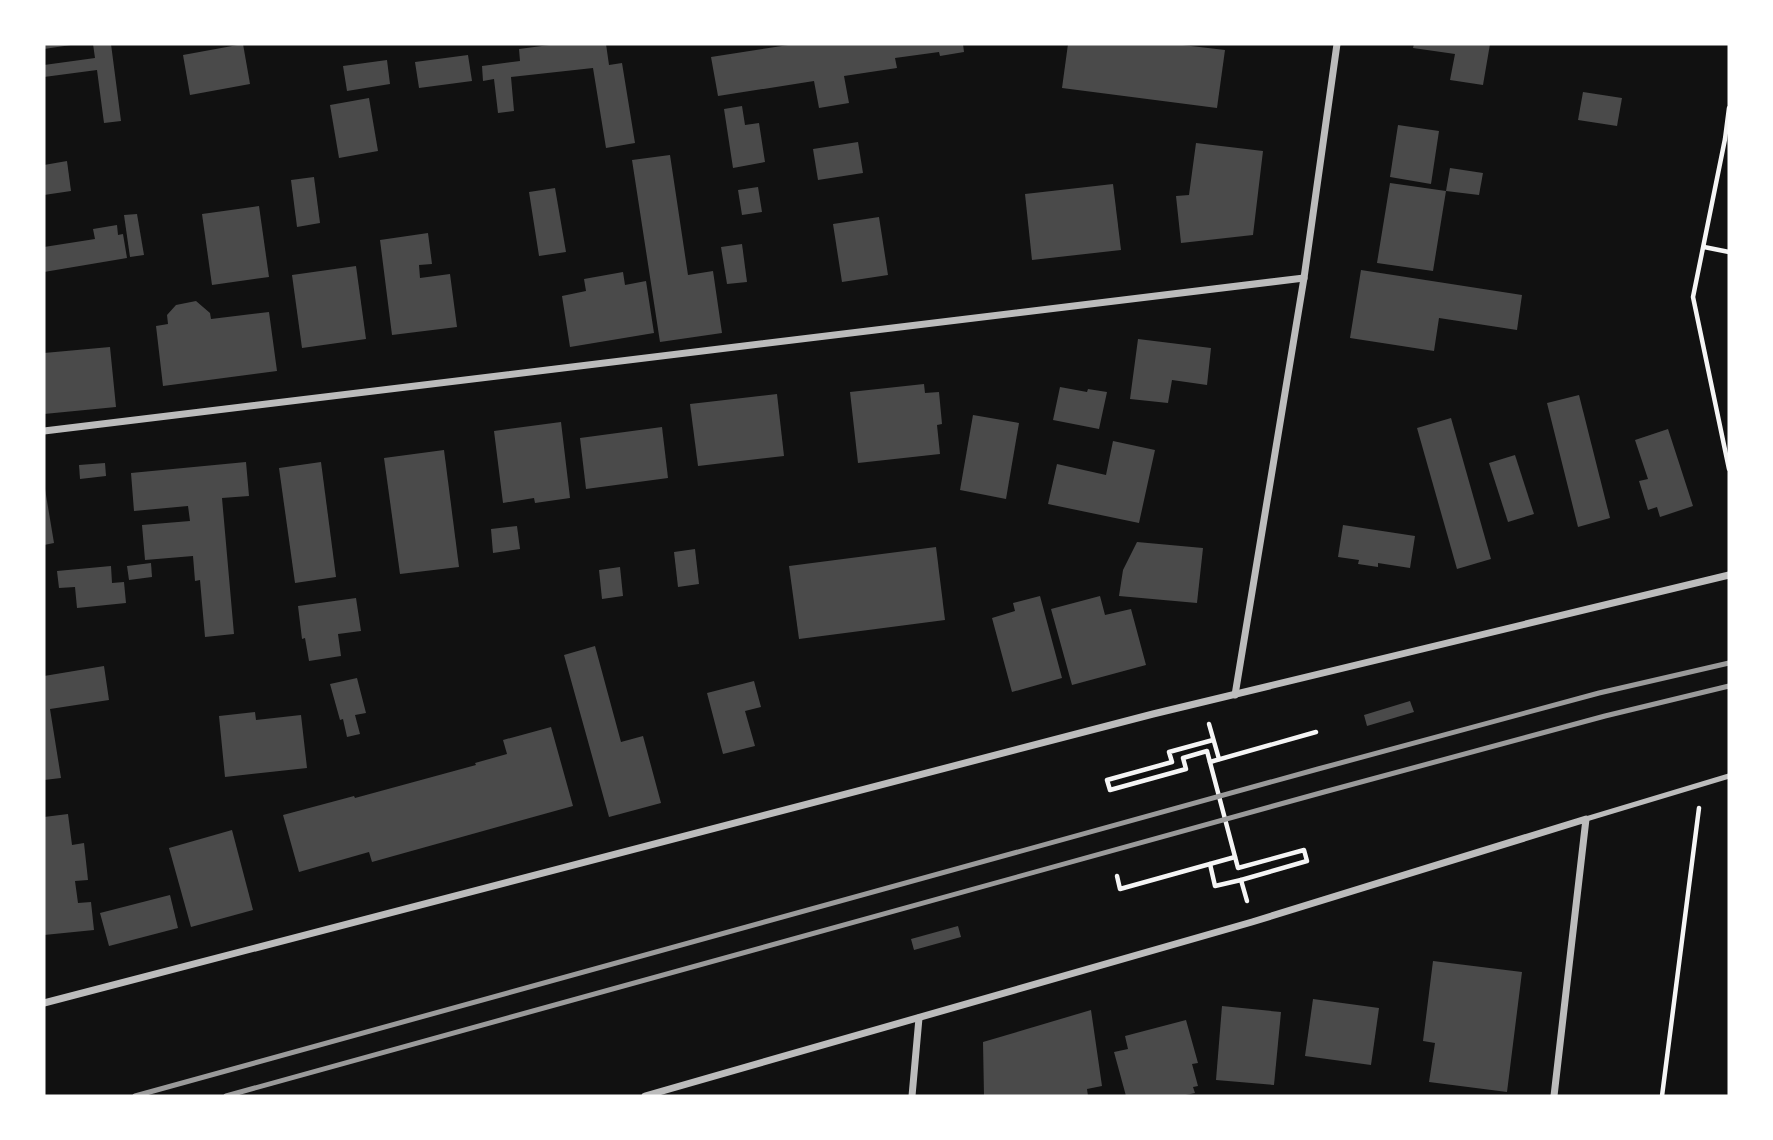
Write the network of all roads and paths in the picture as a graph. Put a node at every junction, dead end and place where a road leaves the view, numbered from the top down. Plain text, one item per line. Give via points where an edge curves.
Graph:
1 (1337, 44) edge
2 (1729, 108) edge
3 (1727, 139) edge
4 (1704, 247) junction
5 (1729, 252) edge
6 (1304, 278) junction
7 (44, 430) edge
8 (1729, 469) edge
9 (1729, 575) edge
10 (1235, 695) junction
11 (1316, 732) dead end
12 (1219, 759) junction
13 (1210, 762) junction
14 (1729, 776) edge
15 (1702, 782) junction
16 (1586, 819) junction
17 (1235, 857) junction
18 (1210, 864) junction
19 (1117, 876) dead end
20 (44, 1003) edge
21 (919, 1017) junction
22 (645, 1096) edge
23 (912, 1096) edge
24 (1554, 1096) edge
25 (1662, 1096) edge

1 - 6 street
2 - 3 path
3 - 4 path
4 - 5 path
4 - 8 path via 1693,297
6 - 7 street
6 - 10 street
9 - 10 street
10 - 20 street
11 - 12 path
12 - 13 path
12 - 13 path via 1214,742 1169,752 1172,762 1107,780 1110,790 1186,769 1183,758 1207,751
13 - 17 path
14 - 15 lane
15 - 16 lane
15 - 25 path
16 - 21 street via 1252,922
16 - 24 street
17 - 18 path
17 - 18 path via 1238,868 1304,850 1307,861 1216,887
18 - 19 path via 1120,889
21 - 22 street
21 - 23 street

